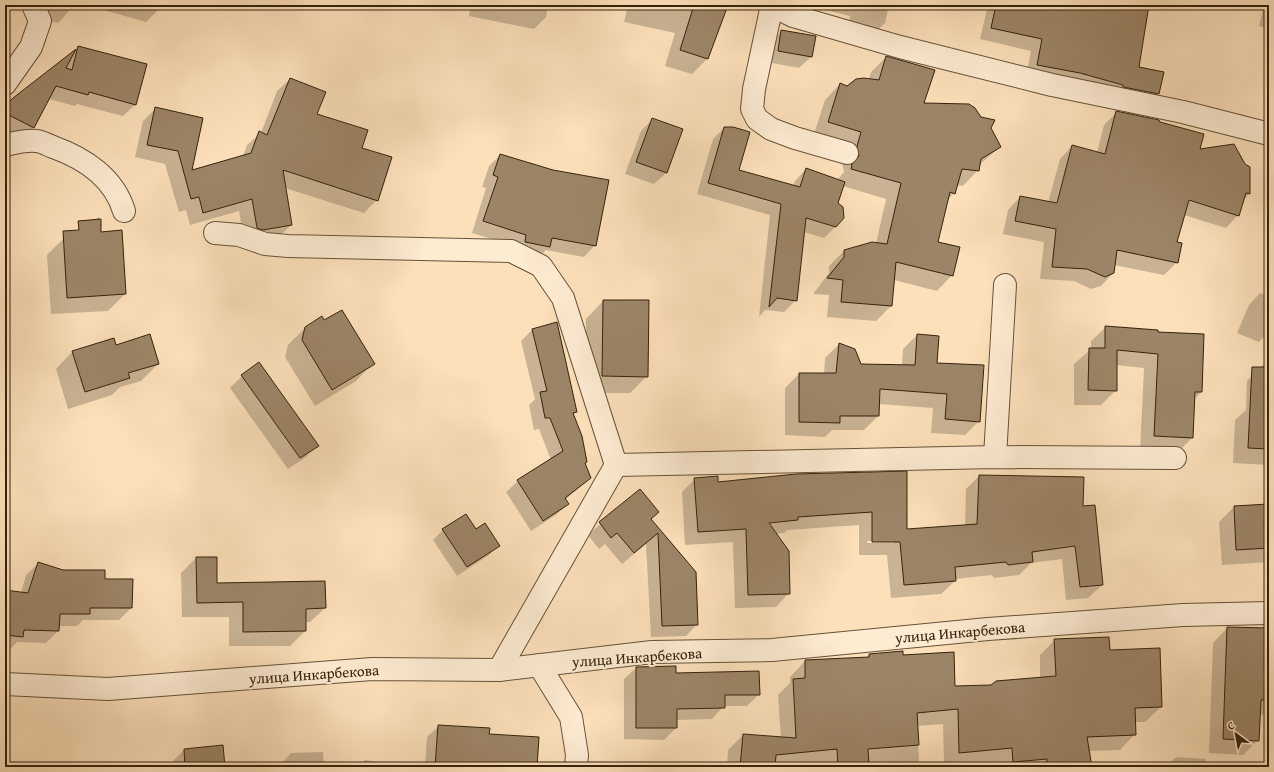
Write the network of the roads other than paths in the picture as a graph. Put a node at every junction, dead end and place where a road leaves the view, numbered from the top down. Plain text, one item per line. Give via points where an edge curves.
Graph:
1 (33, 5) edge
2 (772, 5) edge
3 (5, 84) edge
4 (1269, 134) edge
5 (5, 144) edge
6 (847, 153) dead end
7 (124, 211) dead end
8 (215, 233) dead end
9 (1005, 285) dead end
10 (996, 457) junction
11 (1175, 458) dead end
12 (616, 465) junction
13 (1269, 612) edge
14 (539, 665) junction
15 (499, 670) junction
16 (5, 684) edge
17 (581, 765) edge

1 - 3 street via 40,22 31,47
2 - 4 street via 793,16 908,48 1052,85 1183,112
2 - 6 street via 754,89 752,109 757,119 771,129 794,138
5 - 7 street via 36,141 63,150 89,164 109,182 122,202
8 - 12 street via 239,235 265,244 288,246 511,251 541,266 563,298
9 - 10 street
10 - 11 street
10 - 12 street
12 - 15 street
13 - 14 street, улица Инкарбекова via 1183,614 988,629 772,650 652,652
14 - 15 street, улица Инкарбекова
14 - 17 street via 571,717
15 - 16 street, улица Инкарбекова via 372,669 108,688

